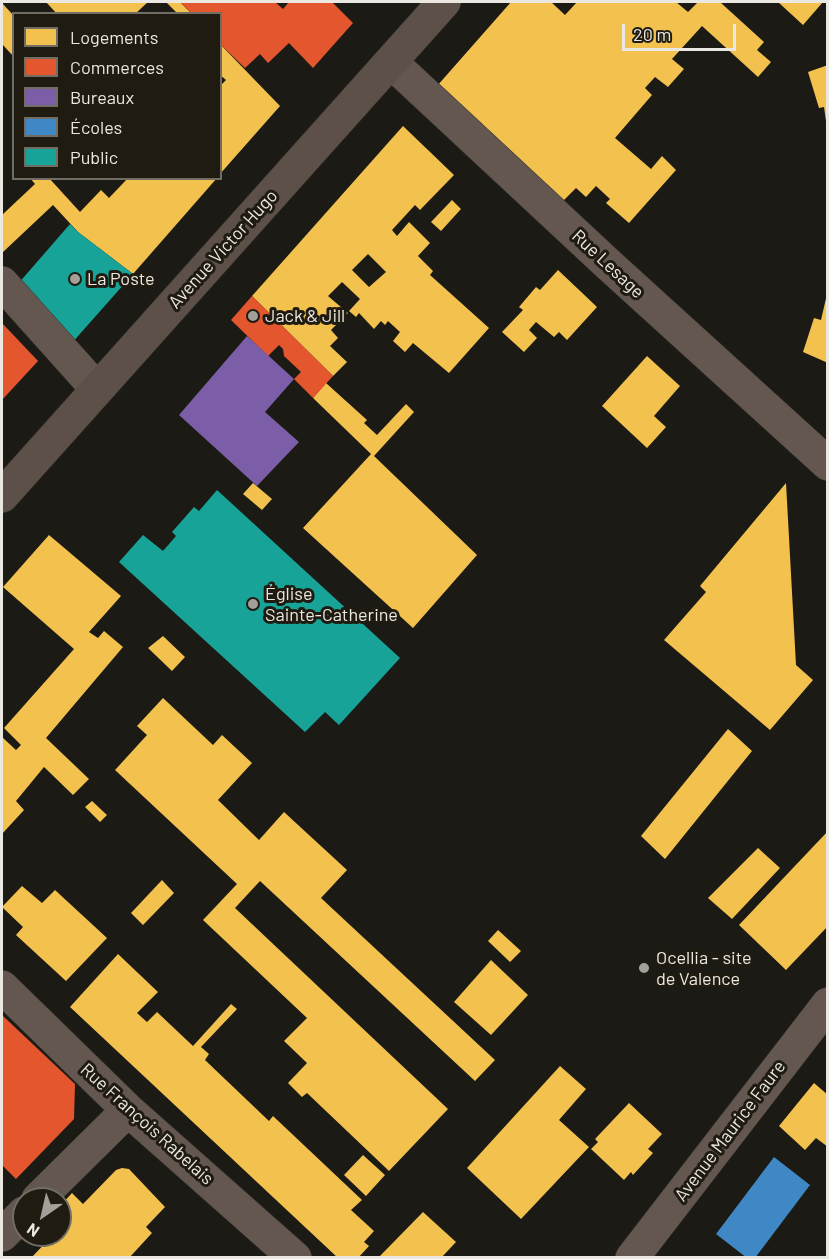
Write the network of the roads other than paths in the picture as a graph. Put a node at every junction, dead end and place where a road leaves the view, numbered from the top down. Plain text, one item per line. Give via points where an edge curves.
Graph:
1 (444, 2) edge
2 (391, 62) junction
3 (2, 283) edge
4 (97, 389) junction
5 (828, 464) edge
6 (2, 496) edge
7 (2, 987) edge
8 (828, 1004) edge
9 (128, 1110) junction
10 (50, 1187) edge
11 (295, 1257) edge
12 (632, 1257) edge

1 - 2 main road, Avenue Victor Hugo
2 - 4 main road, Avenue Victor Hugo
2 - 5 street, Rue Lesage
3 - 4 street
4 - 6 main road, Avenue Victor Hugo
7 - 9 street, Rue François Rabelais
8 - 12 street, Avenue Maurice Faure
9 - 10 street
9 - 11 street, Rue François Rabelais

